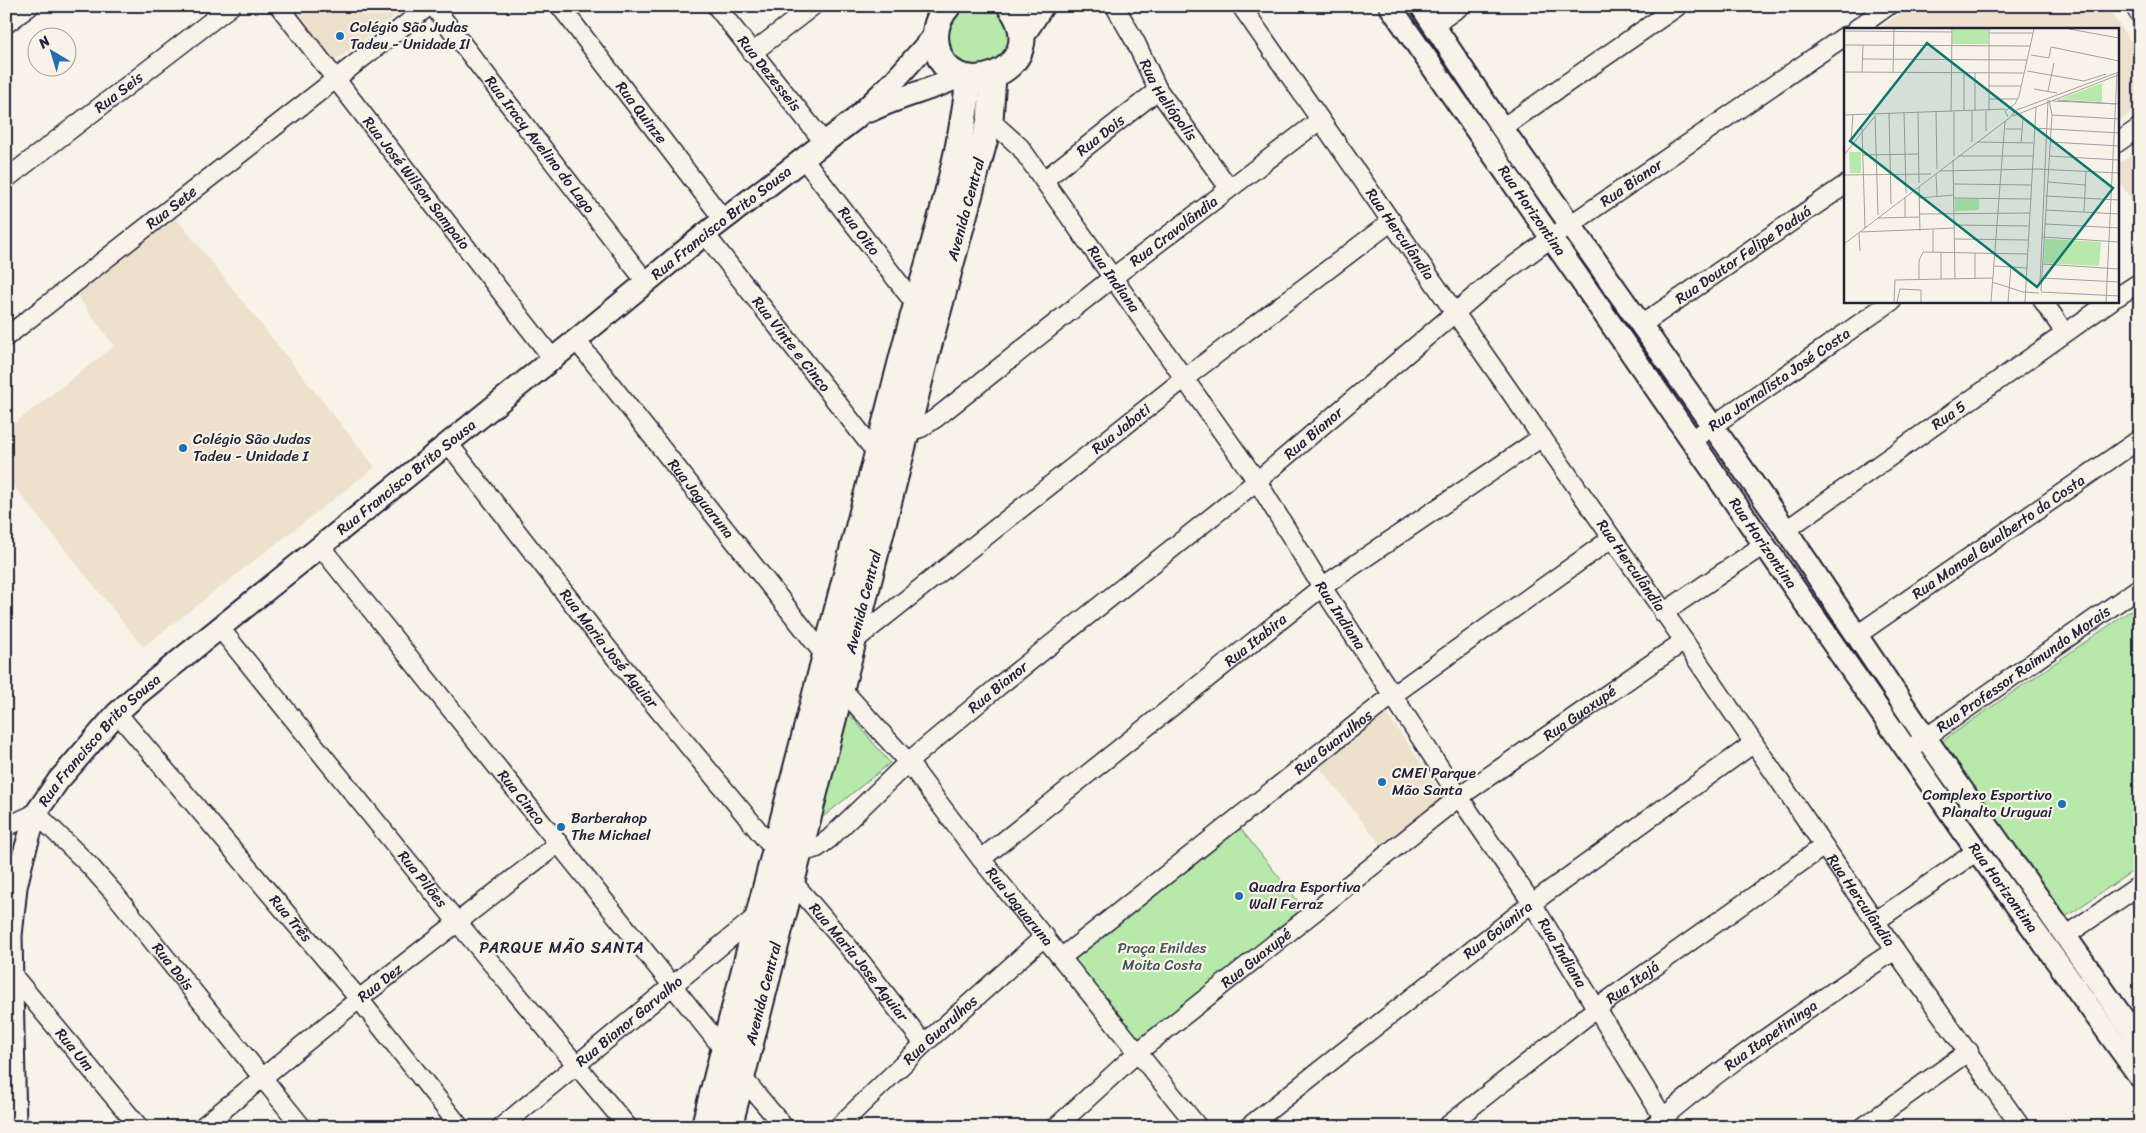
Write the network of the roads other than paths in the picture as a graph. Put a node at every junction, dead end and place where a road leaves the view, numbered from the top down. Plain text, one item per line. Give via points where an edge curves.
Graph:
1 (30, 6) edge
2 (231, 6) edge
3 (279, 6) edge
4 (429, 6) edge
5 (433, 6) edge
6 (560, 6) edge
7 (716, 6) edge
8 (813, 6) edge
9 (948, 6) edge
10 (1010, 6) edge
11 (1044, 6) edge
12 (1390, 6) edge
13 (1421, 6) edge
14 (1461, 6) edge
15 (1678, 6) edge
16 (1888, 6) edge
17 (2134, 6) edge
18 (1116, 8) dead end
19 (1246, 8) edge
20 (2140, 15) edge
21 (6, 24) edge
22 (1434, 25) junction
23 (1857, 28) edge
24 (935, 35) junction
25 (1844, 37) edge
26 (1022, 38) junction
27 (752, 53) junction
28 (994, 76) junction
29 (965, 77) junction
30 (336, 80) junction
31 (1158, 90) junction
32 (855, 119) junction
33 (990, 120) junction
34 (1320, 120) junction
35 (2140, 127) edge
36 (1502, 128) junction
37 (823, 141) junction
38 (2118, 142) edge
39 (803, 158) junction
40 (6, 179) edge
41 (1044, 180) junction
42 (1844, 186) edge
43 (1229, 188) junction
44 (723, 219) junction
45 (1392, 221) junction
46 (1570, 225) junction
47 (705, 234) junction
48 (1552, 238) junction
49 (1112, 278) junction
50 (646, 282) junction
51 (2140, 282) edge
52 (2118, 296) edge
53 (1891, 302) edge
54 (2044, 302) edge
55 (2110, 302) edge
56 (916, 305) junction
57 (1455, 311) junction
58 (1642, 325) junction
59 (2065, 333) junction
60 (6, 337) edge
61 (576, 340) junction
62 (917, 346) junction
63 (553, 359) junction
64 (1185, 378) junction
65 (1712, 426) junction
66 (908, 432) junction
67 (1542, 437) junction
68 (2140, 439) edge
69 (1692, 440) junction
70 (448, 443) junction
71 (878, 455) junction
72 (1257, 481) junction
73 (1786, 530) junction
74 (1612, 538) junction
75 (1765, 544) junction
76 (320, 546) junction
77 (1322, 587) junction
78 (2140, 587) edge
79 (1663, 613) junction
80 (219, 627) junction
81 (1857, 635) junction
82 (854, 640) junction
83 (1684, 641) junction
84 (826, 657) junction
85 (842, 689) junction
86 (1393, 694) junction
87 (117, 713) junction
88 (1925, 737) junction
89 (1754, 744) junction
90 (1908, 750) junction
91 (908, 762) junction
92 (1459, 797) junction
93 (36, 813) junction
94 (6, 827) edge
95 (560, 843) junction
96 (1824, 846) junction
97 (1977, 851) junction
98 (788, 852) junction
99 (981, 859) junction
100 (792, 880) junction
101 (2140, 885) edge
102 (1532, 903) junction
103 (758, 915) junction
104 (1876, 922) junction
105 (458, 923) junction
106 (1045, 936) junction
107 (2065, 936) junction
108 (1895, 950) junction
109 (1062, 957) junction
110 (10, 972) junction
111 (671, 985) junction
112 (359, 999) junction
113 (1598, 1008) junction
114 (2139, 1039) edge
115 (924, 1044) junction
116 (724, 1050) junction
117 (1969, 1051) junction
118 (1138, 1052) junction
119 (577, 1065) junction
120 (742, 1077) junction
121 (2140, 1077) edge
122 (262, 1078) junction
123 (1661, 1124) edge
124 (15, 1127) edge
125 (139, 1127) edge
126 (202, 1127) edge
127 (302, 1127) edge
128 (460, 1127) edge
129 (501, 1127) edge
130 (628, 1127) edge
131 (704, 1127) edge
132 (729, 1127) edge
133 (784, 1127) edge
134 (838, 1127) edge
135 (1056, 1127) edge
136 (1198, 1127) edge
137 (1248, 1127) edge
138 (1446, 1127) edge
139 (1863, 1127) edge
140 (2021, 1127) edge

1 - 21 street
2 - 40 street, Rua Seis
3 - 30 street, Rua José Wilson Sampaio
4 - 30 street, Rua Sete
5 - 50 street, Rua Iracy Avelino do Lago
6 - 44 street, Rua Quinze
7 - 27 street, Rua Dezesseis
8 - 27 street
9 - 24 main road via 938,20
10 - 26 main road via 1021,26
11 - 26 street
12 - 48 street, Rua Horizontina
13 - 22 street, Rua Horizontina
14 - 22 street
15 - 36 street
16 - 23 street
17 - 20 street
18 - 31 street, Rua Heliópolis
19 - 34 street, Rua Herculândia
22 - 36 street, Rua Horizontina
24 - 29 main road via 936,48 942,60
24 - 32 street
25 - 46 street, Rua Bianor
26 - 28 main road via 1013,62
27 - 37 street, Rua Dezesseis
28 - 29 main road
28 - 33 main road, Avenida Central
29 - 32 street via 887,102
29 - 56 main road, Avenida Central via 963,128
30 - 60 street, Rua Sete
30 - 63 street, Rua José Wilson Sampaio
31 - 41 street, Rua Dois
31 - 43 street, Rua Heliópolis
32 - 37 street, Rua Francisco Brito Sousa
33 - 41 street, Rua Indiana via 1011,136
33 - 62 main road, Avenida Central
34 - 43 street, Rua Cravolândia
34 - 45 street, Rua Herculândia
35 - 38 street
36 - 46 street, Rua Horizontina
37 - 39 street, Rua Francisco Brito Sousa
39 - 44 street, Rua Francisco Brito Sousa
39 - 56 street, Rua Oito
41 - 49 street, Rua Indiana
42 - 58 street, Rua Doutor Felipe Paduá
43 - 49 street, Rua Cravolândia
44 - 47 street, Rua Francisco Brito Sousa
45 - 57 street, Rua Herculândia
45 - 64 street, Rua Jaboti
46 - 48 street, Rua Bianor
46 - 58 street, Rua Horizontina
47 - 50 street, Rua Francisco Brito Sousa
47 - 71 street, Rua Vinte e Cinco
48 - 57 street, Rua Bianor
48 - 69 street, Rua Horizontina
49 - 64 street, Rua Indiana
49 - 66 street, Rua Cravolândia via 936,418
50 - 61 street, Rua Francisco Brito Sousa
51 - 52 street
53 - 65 street, Rua Jornalista José Costa
54 - 59 street
55 - 59 street, Rua 5
56 - 62 main road, Avenida Central
57 - 67 street, Rua Herculândia
57 - 72 street, Rua Bianor
58 - 65 street, Rua Horizontina
59 - 73 street, Rua 5
61 - 63 street, Rua Francisco Brito Sousa
61 - 84 street, Rua Jaguaruna
62 - 66 main road, Avenida Central
62 - 71 main road, Avenida Central
63 - 70 street, Rua Francisco Brito Sousa
64 - 72 street, Rua Indiana
64 - 82 street, Rua Jaboti
65 - 69 street, Rua Jornalista José Costa
65 - 73 street, Rua Horizontina
66 - 82 main road, Avenida Central
67 - 74 street, Rua Herculândia
67 - 77 street, Rua Itabira
68 - 81 street, Rua Manoel Gualberto da Costa
69 - 75 street, Rua Horizontina
70 - 76 street, Rua Francisco Brito Sousa
70 - 98 street, Rua Maria José Aguiar via 608,650
71 - 84 main road, Avenida Central
72 - 77 street, Rua Indiana
72 - 91 street, Rua Bianor
73 - 81 street, Rua Horizontina
74 - 79 street, Rua Herculândia
74 - 86 street, Rua Guarulhos
75 - 79 street
75 - 90 street, Rua Horizontina
76 - 80 street, Rua Francisco Brito Sousa
76 - 95 street, Rua Cinco
77 - 86 street, Rua Indiana
77 - 99 street, Rua Itabira
78 - 88 street, Rua Professor Raimundo Morais
79 - 83 street, Rua Herculândia
80 - 87 street, Rua Francisco Brito Sousa
80 - 105 street, Rua Pilões
81 - 88 street, Rua Horizontina
82 - 85 main road, Avenida Central
83 - 89 street, Rua Herculândia
83 - 92 street, Rua Guaxupé
84 - 98 main road, Avenida Central
85 - 91 street, Rua Jaguaruna
85 - 98 main road, Avenida Central
86 - 92 street, Rua Indiana
86 - 109 street, Rua Guarulhos
87 - 93 street, Rua Francisco Brito Sousa via 58,780
87 - 112 street, Rua Três
88 - 90 street, Rua Professor Raimundo Morais
88 - 107 street, Rua Horizontina
89 - 96 street, Rua Herculândia
89 - 102 street, Rua Goianira
90 - 97 street, Rua Horizontina
91 - 98 street, Rua Bianor via 817,848
91 - 99 street, Rua Jaguaruna
92 - 102 street, Rua Indiana
92 - 118 street, Rua Guaxupé
93 - 94 street, Rua Francisco Brito Sousa
93 - 110 street via 16,887 10,936
93 - 122 street, Rua Dois via 114,893
95 - 105 street, Rua Dez
95 - 111 street, Rua Cinco
96 - 104 street, Rua Herculândia
96 - 113 street, Rua Itajá
97 - 104 street
97 - 121 street, Rua Horizontina
98 - 100 main road, Avenida Central
98 - 103 main road, Avenida Central
99 - 106 street, Rua Jaguaruna
100 - 115 street, Rua Maria Jose Aguiar
100 - 120 main road, Avenida Central
101 - 107 street
102 - 113 street, Rua Indiana
102 - 137 street, Rua Goianira
103 - 111 street, Rua Bianor Garvalho
103 - 116 main road, Avenida Central
104 - 108 street, Rua Herculândia
105 - 112 street, Rua Dez
105 - 119 street, Rua Pilões
106 - 109 street, Rua Jaguaruna
106 - 115 street, Rua Guarulhos
107 - 114 street, Rua Horizontina
108 - 117 street, Rua Herculândia
108 - 123 street, Rua Itapetininga via 1777,1029
109 - 118 street, Rua Jaguaruna
110 - 124 street
110 - 125 street, Rua Um
111 - 116 street, Rua Cinco
111 - 119 street, Rua Bianor Garvalho
112 - 122 street, Rua Dez
112 - 128 street, Rua Três
113 - 123 street, Rua Indiana
113 - 138 street, Rua Itajá
115 - 134 street, Rua Guarulhos
116 - 131 main road, Avenida Central
117 - 139 street
117 - 140 street, Rua Herculândia
118 - 135 street, Rua Guaxupé
118 - 136 street, Rua Jaguaruna
119 - 129 street, Rua Bianor Garvalho
119 - 130 street, Rua Pilões
120 - 132 main road, Avenida Central
120 - 133 street
122 - 126 street, Rua Dez
122 - 127 street, Rua Dois

